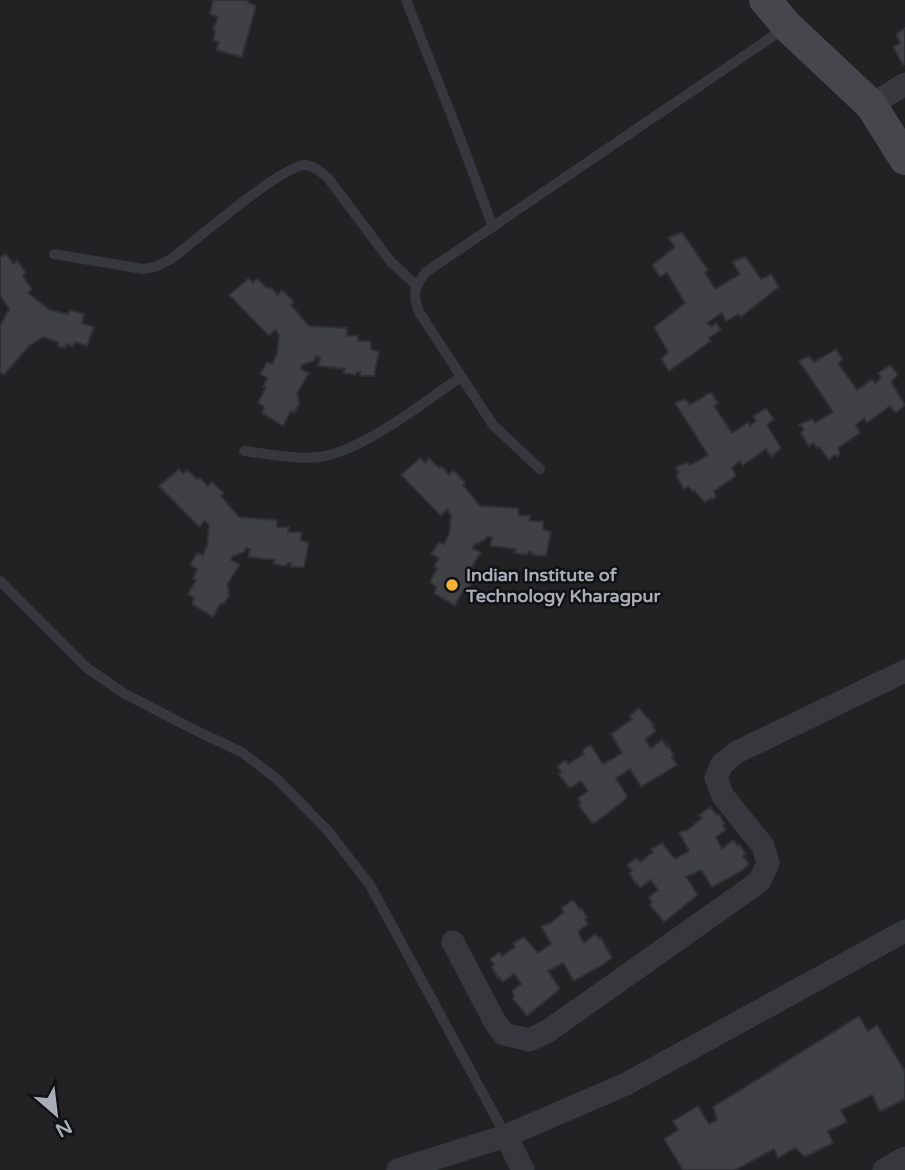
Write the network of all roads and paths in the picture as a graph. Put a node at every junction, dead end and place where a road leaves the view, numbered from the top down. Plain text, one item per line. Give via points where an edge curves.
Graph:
1 (406, 0) edge
2 (765, 0) edge
3 (787, 26) junction
4 (905, 84) edge
5 (871, 105) junction
6 (905, 159) edge
7 (493, 227) junction
8 (54, 254) dead end
9 (416, 285) junction
10 (461, 377) junction
11 (244, 451) dead end
12 (540, 469) dead end
13 (0, 581) edge
14 (905, 671) edge
15 (905, 931) edge
16 (453, 942) dead end
17 (506, 1136) junction
18 (905, 1158) edge
19 (398, 1170) edge
20 (523, 1170) edge
21 (884, 1170) edge

1 - 7 lane
2 - 3 street
3 - 5 street
3 - 7 lane
4 - 5 street
5 - 6 street
7 - 9 lane via 426,272
8 - 9 lane via 142,269 155,267 172,259 262,188 305,165 328,177 391,262
9 - 10 lane via 414,299 419,312
10 - 11 lane via 373,436 326,456
10 - 12 lane via 493,425
13 - 17 lane via 87,668 125,694 243,752 328,831 370,885
14 - 16 street via 737,752 722,764 716,778 723,796 764,846 768,863 759,881 548,1031 529,1040 504,1034
15 - 17 street via 626,1084
17 - 19 street
17 - 20 street
18 - 21 street

